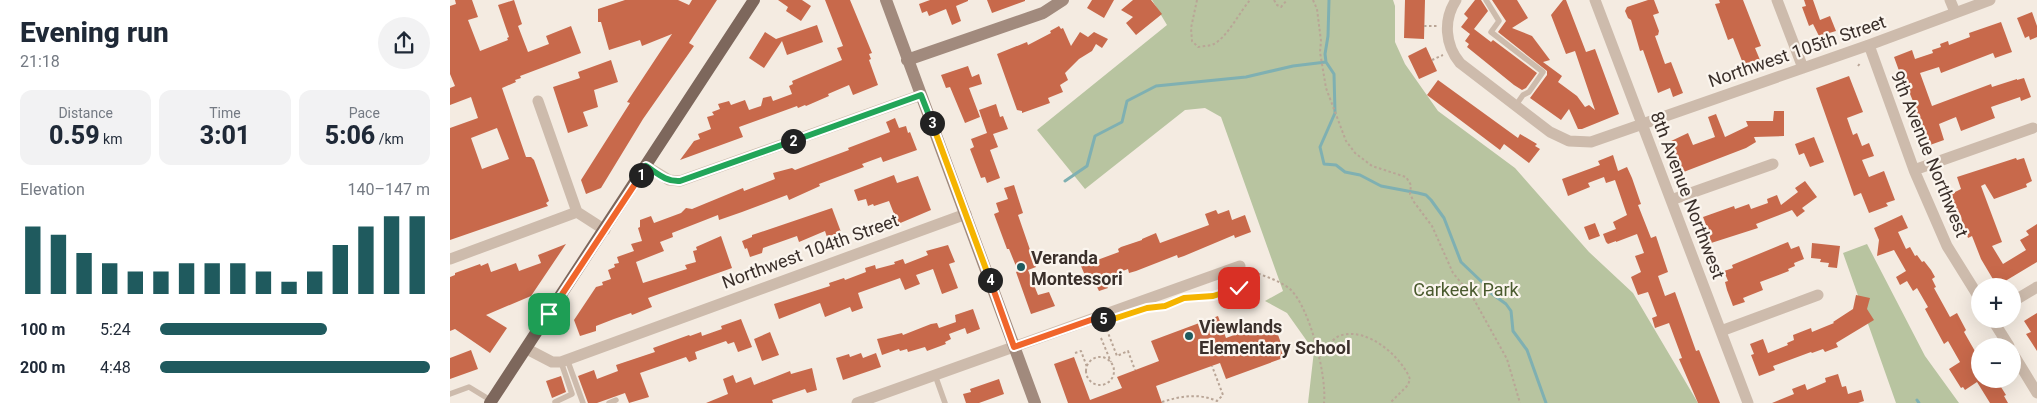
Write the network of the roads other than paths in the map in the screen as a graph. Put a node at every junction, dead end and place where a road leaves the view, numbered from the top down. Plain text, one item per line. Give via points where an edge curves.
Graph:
1 (754, 0) edge
2 (886, 0) edge
3 (1062, 0) edge
4 (1456, 0) edge
5 (1486, 0) edge
6 (1595, 0) edge
7 (1777, 0) edge
8 (1950, 0) edge
9 (1990, 0) edge
10 (1955, 12) junction
11 (1869, 46) junction
12 (908, 60) junction
13 (1803, 68) junction
14 (921, 95) junction
15 (538, 101) dead end
16 (1516, 105) junction
17 (1642, 123) junction
18 (2033, 128) dead end
19 (1773, 164) dead end
20 (646, 166) junction
21 (1914, 170) junction
22 (1671, 200) junction
23 (577, 212) junction
24 (966, 214) junction
25 (605, 230) junction
26 (450, 259) edge
27 (1240, 266) road end
28 (1971, 285) edge
29 (2037, 287) edge
30 (1818, 295) dead end
31 (2021, 297) edge
32 (1721, 330) junction
33 (1014, 347) junction
34 (527, 349) junction
35 (564, 360) junction
36 (2021, 367) edge
37 (935, 375) junction
38 (2037, 393) edge
39 (450, 394) edge
40 (616, 400) dead end
41 (491, 402) edge
42 (555, 402) dead end
43 (583, 403) edge
44 (609, 403) edge
45 (857, 403) edge
46 (945, 403) edge
47 (1035, 403) edge
48 (1748, 403) edge

1 - 20 main road
2 - 12 street
3 - 12 street via 1033,16
4 - 16 street, Northwest 105th Street via 1447,25 1452,52 1460,63
5 - 16 lane via 1499,21 1490,32 1543,72
6 - 17 street, 8th Avenue Northwest
7 - 13 street
8 - 10 street
9 - 10 street, Northwest 105th Street
10 - 11 street, Northwest 105th Street
11 - 13 street, Northwest 105th Street
11 - 21 street, 9th Avenue Northwest
12 - 14 street
13 - 17 street, Northwest 105th Street
14 - 20 street via 680,181 665,178
14 - 24 street
15 - 23 street
16 - 17 street, Northwest 105th Street via 1550,132 1576,143 1599,140
17 - 22 street, 8th Avenue Northwest
18 - 21 street
19 - 22 street
20 - 25 main road
21 - 28 street, 9th Avenue Northwest via 1947,246
22 - 32 street, 8th Avenue Northwest
23 - 25 street
23 - 26 street
24 - 33 street
24 - 35 street, Northwest 104th Street
25 - 34 main road
27 - 33 street
29 - 31 street
30 - 32 street
32 - 48 street, 8th Avenue Northwest
33 - 37 street
33 - 47 street
34 - 35 street via 552,362
34 - 41 main road
35 - 42 lane via 572,394
35 - 43 lane
36 - 38 street
37 - 45 street
37 - 46 lane
39 - 41 lane via 468,387
40 - 44 lane

